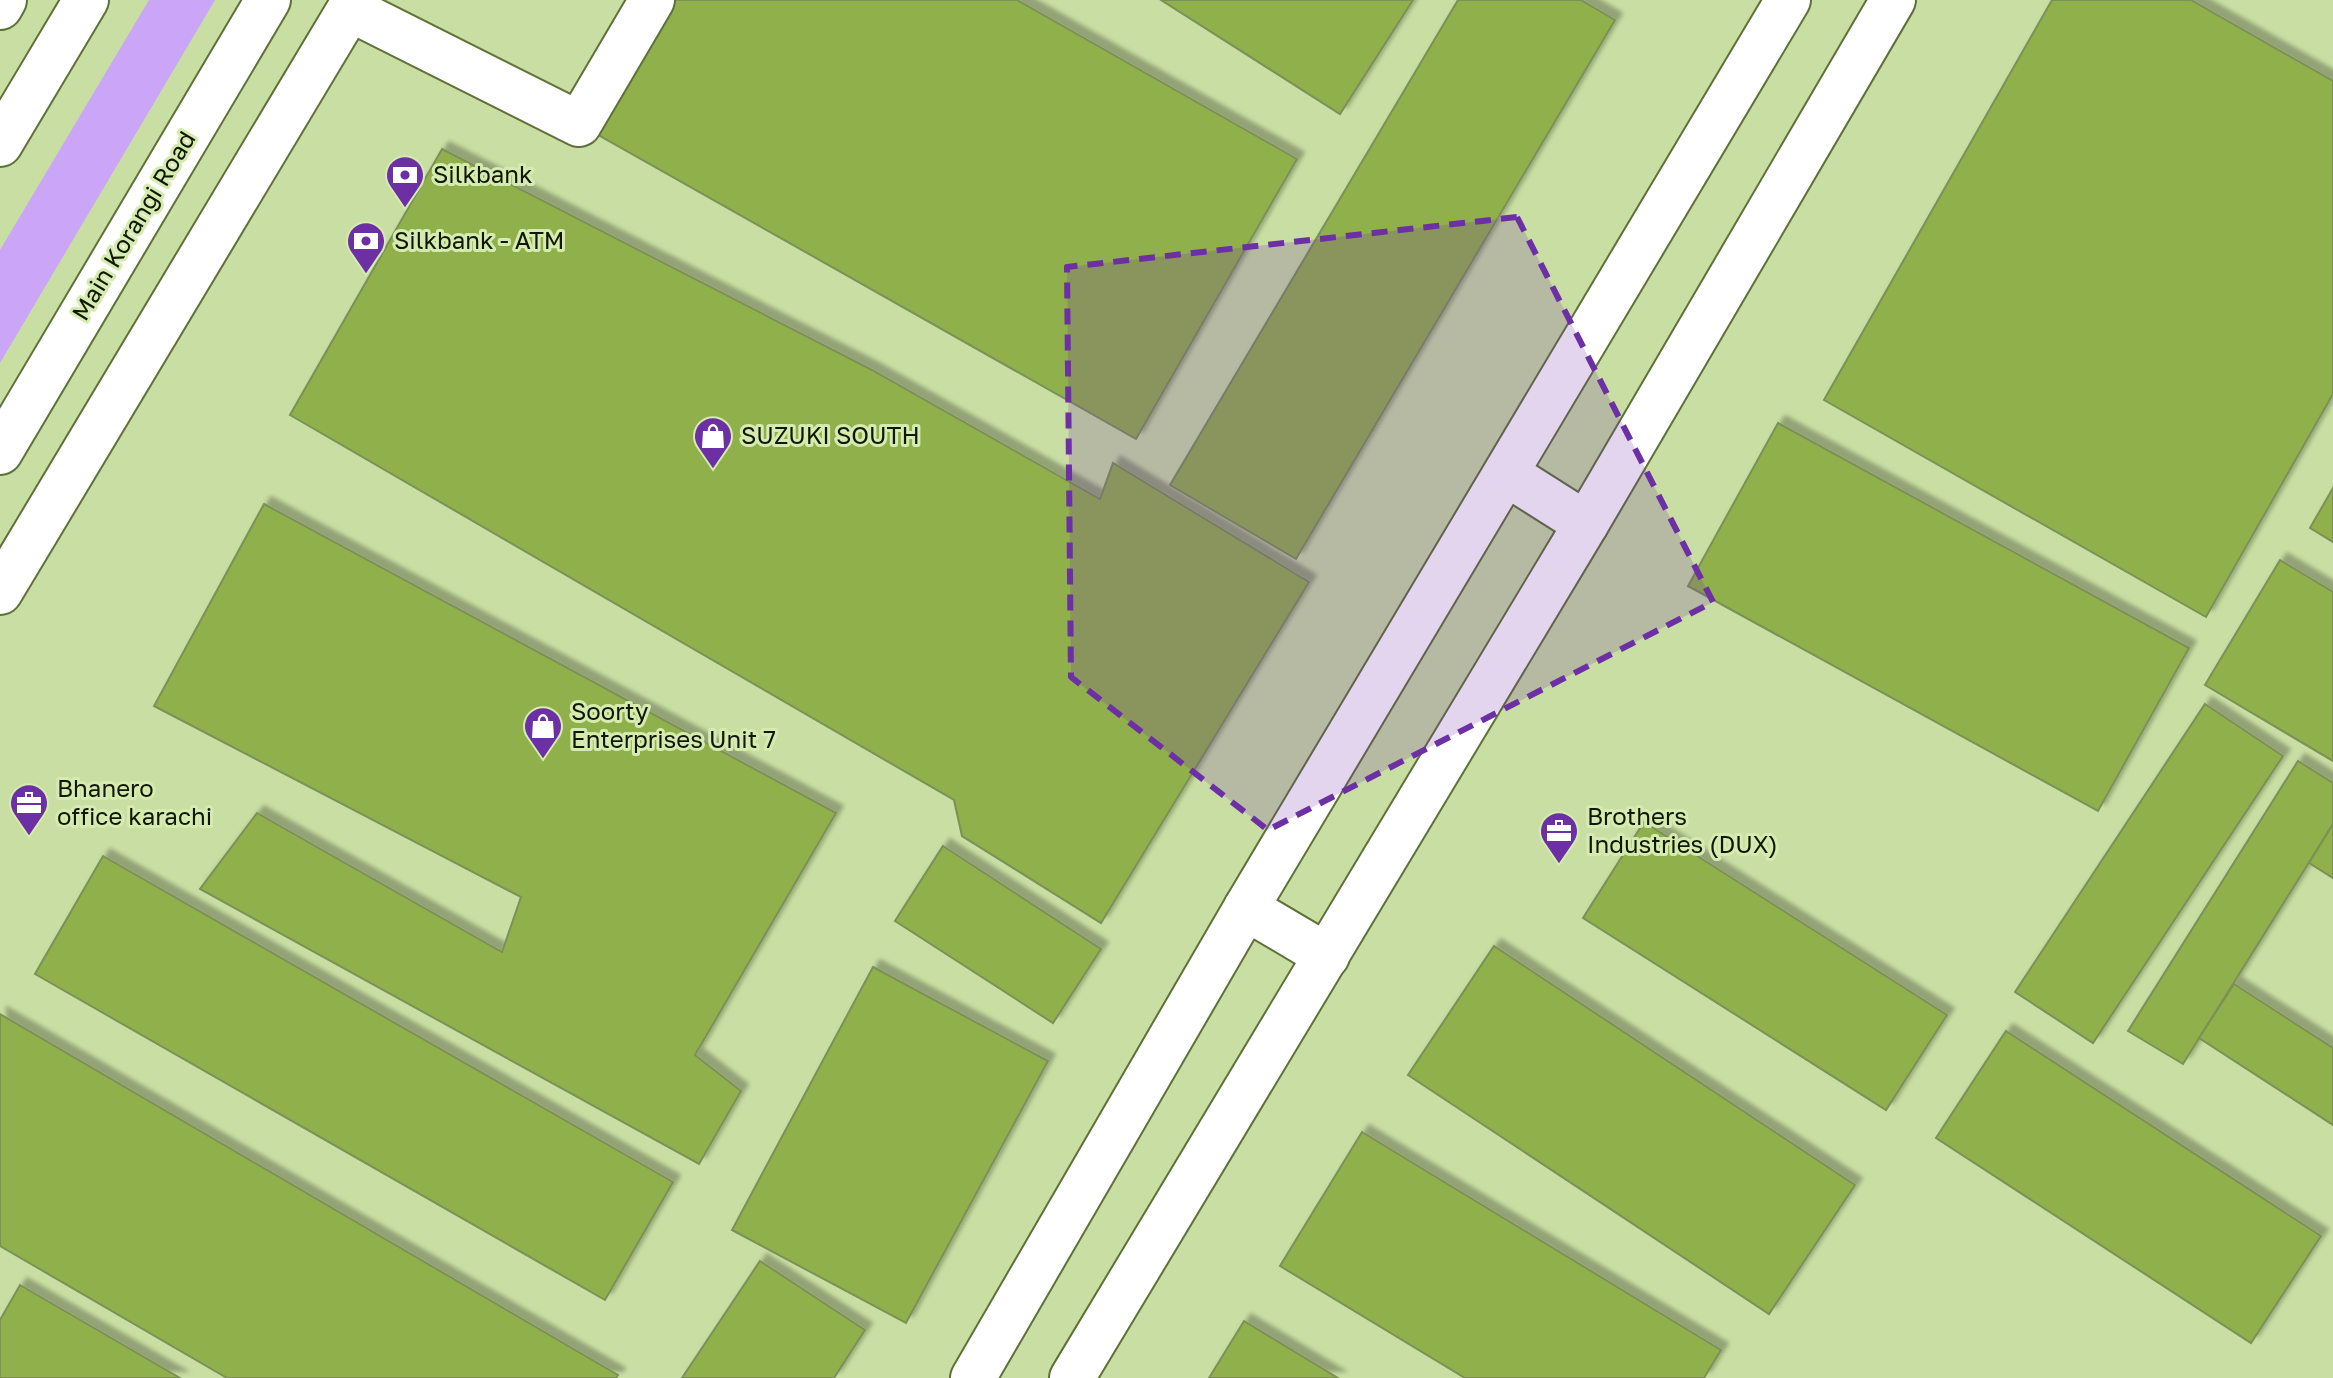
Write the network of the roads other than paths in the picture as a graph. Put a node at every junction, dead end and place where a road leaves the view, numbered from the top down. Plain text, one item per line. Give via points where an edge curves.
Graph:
1 (4, 0) edge
2 (86, 0) edge
3 (268, 0) edge
4 (652, 0) edge
5 (1788, 0) edge
6 (1893, 0) edge
7 (353, 4) edge
8 (0, 7) edge
9 (0, 144) edge
10 (0, 452) edge
11 (1507, 474) junction
12 (1586, 524) junction
13 (0, 592) edge
14 (1246, 908) junction
15 (1327, 956) junction
16 (973, 1378) edge
17 (1072, 1378) edge

1 - 8 street
2 - 9 street
3 - 10 street, Main Korangi Road
4 - 7 street via 579,124
5 - 11 street
6 - 12 street
7 - 13 street
11 - 12 street
11 - 14 street
12 - 15 street
14 - 15 street
14 - 16 street
15 - 17 street

